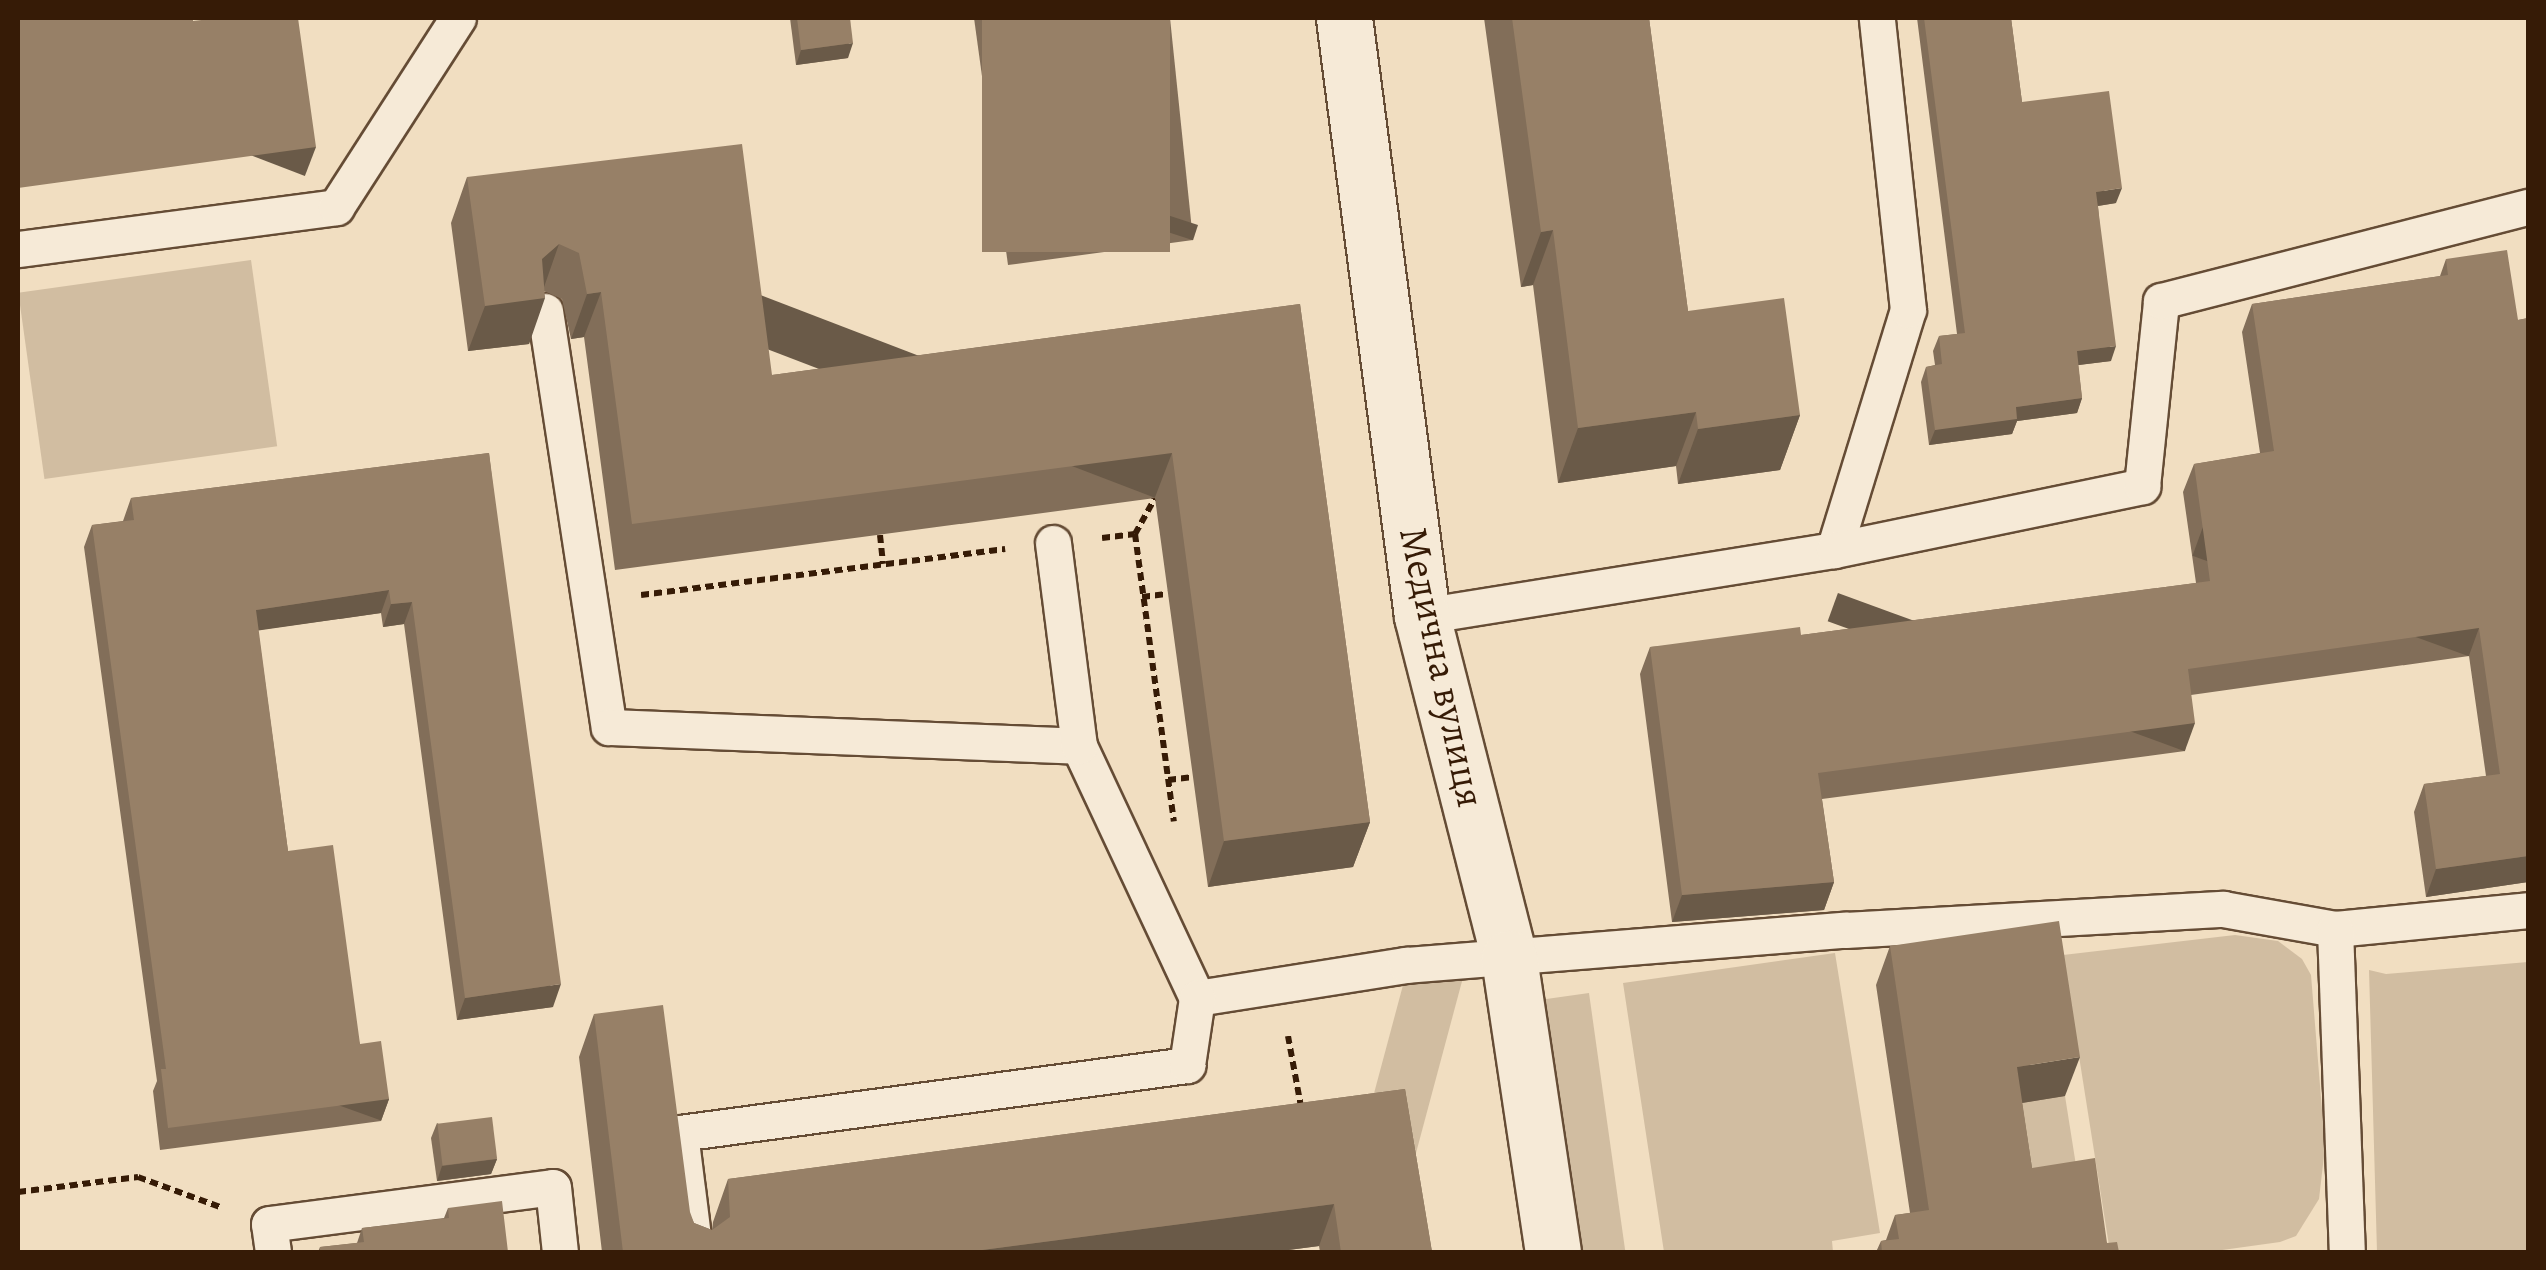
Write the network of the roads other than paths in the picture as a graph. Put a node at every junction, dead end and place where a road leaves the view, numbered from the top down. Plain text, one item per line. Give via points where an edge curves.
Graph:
1 (458, 18) edge
2 (1344, 18) edge
3 (1877, 18) edge
4 (2528, 207) edge
5 (18, 249) edge
6 (545, 311) edge
7 (1053, 543) road end
8 (1834, 550) junction
9 (1422, 616) junction
10 (1080, 746) junction
11 (2528, 910) edge
12 (2335, 929) junction
13 (1509, 958) junction
14 (1198, 998) junction
15 (271, 1238) edge
16 (560, 1252) edge
17 (695, 1252) edge
18 (1553, 1252) edge
19 (2348, 1252) edge

1 - 5 lane via 336,207
2 - 9 street, Медична вулиця
3 - 8 lane via 1908,310
4 - 8 lane via 2161,301 2142,486
6 - 10 lane via 609,727
7 - 10 lane
8 - 9 lane
9 - 13 street, Медична вулиця
10 - 14 lane
11 - 12 lane
12 - 13 lane via 2223,908
12 - 19 lane
13 - 14 lane via 1406,965
13 - 18 street, Медична вулиця
14 - 17 lane via 1186,1065 680,1133
15 - 16 lane via 553,1187

